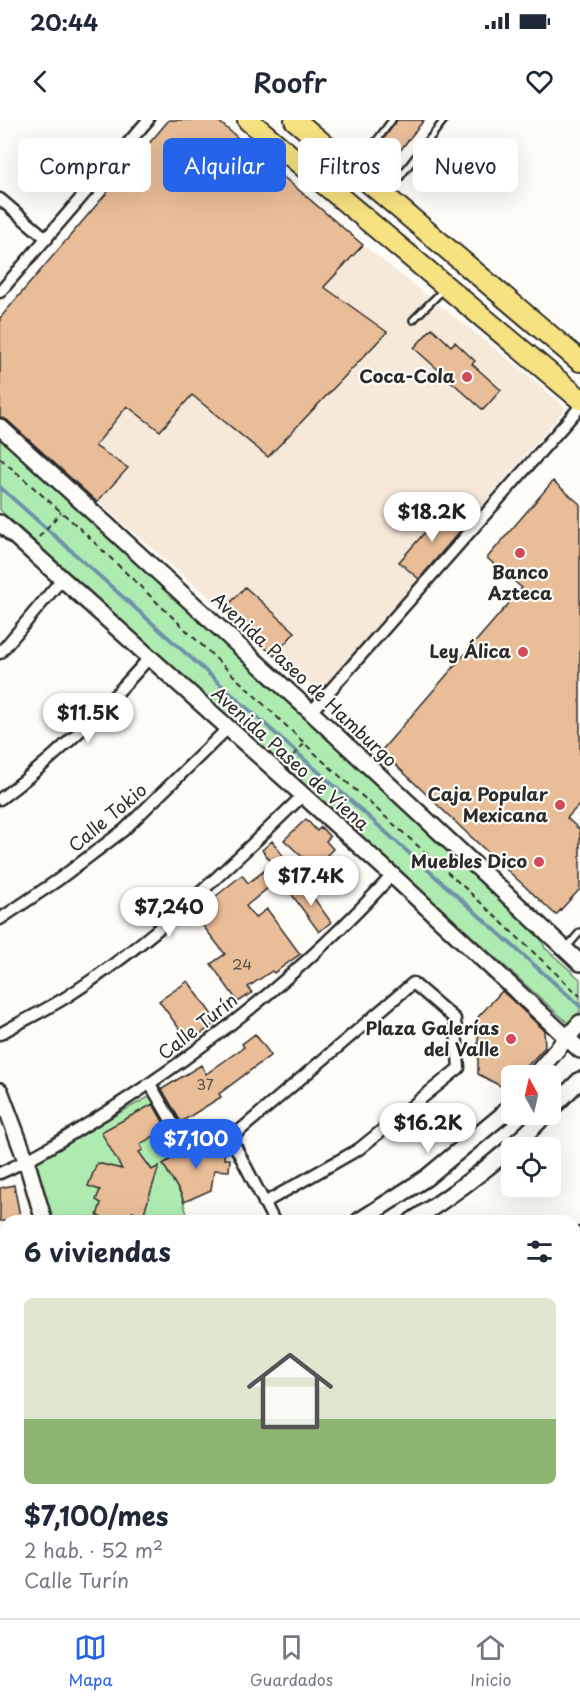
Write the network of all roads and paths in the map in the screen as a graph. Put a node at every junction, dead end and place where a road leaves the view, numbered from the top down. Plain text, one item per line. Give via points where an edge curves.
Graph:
1 (147, 120) edge
2 (248, 120) edge
3 (296, 120) edge
4 (392, 120) edge
5 (444, 120) edge
6 (317, 138) edge
7 (378, 138) edge
8 (298, 163) edge
9 (332, 192) edge
10 (382, 192) edge
11 (386, 195) junction
12 (0, 199) edge
13 (47, 239) junction
14 (465, 264) junction
15 (446, 286) junction
16 (0, 292) edge
17 (413, 320) dead end
18 (580, 361) edge
19 (580, 399) edge
20 (580, 407) edge
21 (0, 427) edge
22 (0, 458) edge
23 (61, 512) junction
24 (0, 523) edge
25 (39, 537) dead end
26 (62, 579) junction
27 (0, 653) edge
28 (149, 658) junction
29 (311, 712) junction
30 (227, 729) junction
31 (304, 744) junction
32 (286, 763) dead end
33 (303, 795) junction
34 (0, 800) edge
35 (392, 875) junction
36 (0, 919) edge
37 (580, 932) edge
38 (566, 950) junction
39 (580, 963) edge
40 (580, 996) edge
41 (579, 1024) edge
42 (0, 1034) edge
43 (566, 1038) junction
44 (580, 1050) edge
45 (543, 1065) edge
46 (580, 1080) edge
47 (150, 1084) junction
48 (0, 1091) edge
49 (561, 1099) edge
50 (501, 1116) edge
51 (536, 1125) edge
52 (182, 1138) dead end
53 (26, 1160) junction
54 (0, 1173) edge
55 (264, 1203) junction
56 (42, 1215) edge
57 (271, 1215) edge
58 (368, 1215) edge
59 (421, 1215) edge

1 - 13 street
2 - 8 highway
3 - 6 highway
4 - 7 lane
5 - 11 lane
9 - 15 highway
10 - 11 highway
11 - 14 highway
12 - 13 street
13 - 16 street
14 - 15 highway
14 - 18 highway
15 - 17 lane
15 - 19 highway
20 - 29 street
21 - 29 street, Avenida Paseo de Hamburgo
22 - 23 path
23 - 25 path
23 - 31 path
24 - 26 street, Avenida Paseo de Viena
26 - 27 street
26 - 28 street, Avenida Paseo de Viena
28 - 30 street, Avenida Paseo de Viena
28 - 34 street via 102,712
29 - 38 street, Avenida Paseo de Hamburgo
30 - 33 street, Avenida Paseo de Viena
30 - 36 street, Calle Tokio via 124,830
31 - 32 path
31 - 40 path
33 - 35 street, Avenida Paseo de Viena
33 - 42 street via 205,889 135,948 67,997
35 - 43 street, Avenida Paseo de Viena
35 - 47 street, Calle Turín via 300,966
37 - 38 lane
38 - 39 street, Avenida Paseo de Hamburgo
41 - 43 street
43 - 44 street, Avenida Paseo de Viena
43 - 45 street
46 - 49 street
47 - 52 street
47 - 53 street, Calle Turín
48 - 53 street
50 - 58 street via 426,1178
51 - 59 street
53 - 54 street, Calle Turín
53 - 56 street
55 - 55 street via 231,1138 413,983 455,1019 459,1068 359,1149
55 - 57 street

